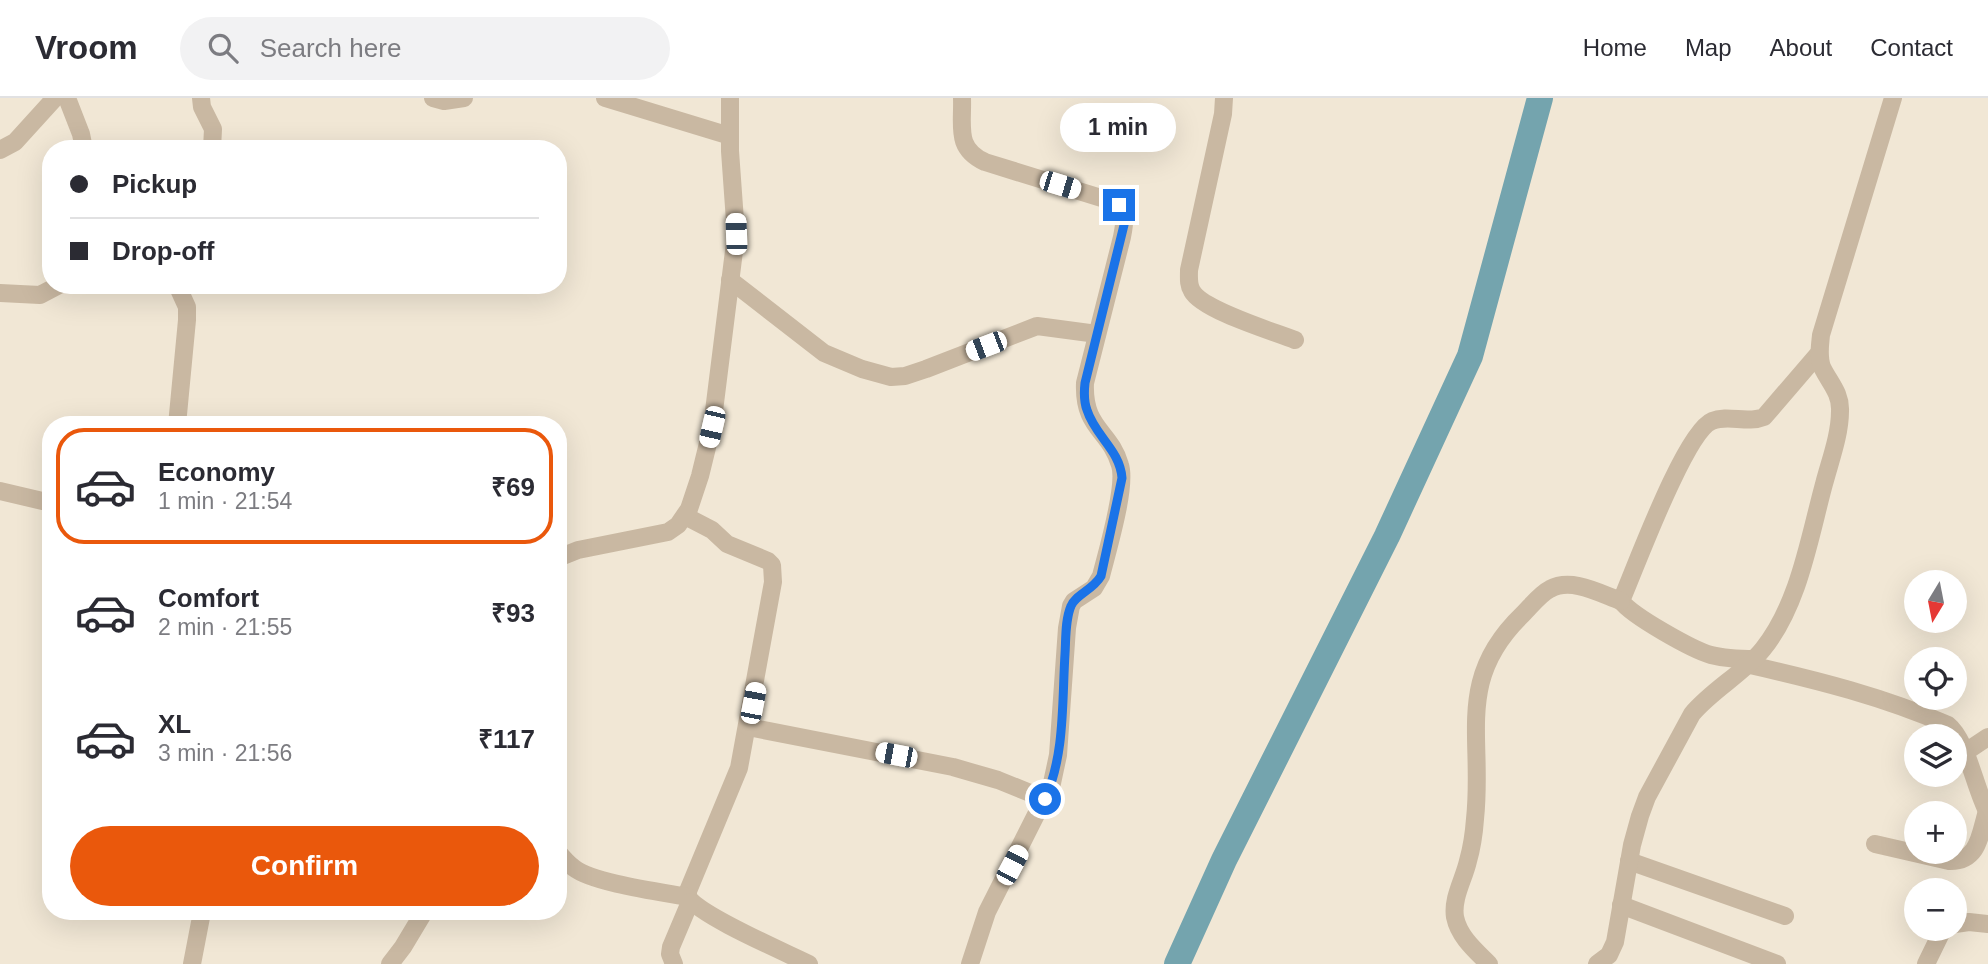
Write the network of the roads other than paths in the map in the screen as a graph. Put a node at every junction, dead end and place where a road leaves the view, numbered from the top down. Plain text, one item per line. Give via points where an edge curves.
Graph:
1 (55, 98) edge
2 (67, 98) edge
3 (201, 98) edge
4 (433, 98) edge
5 (464, 98) edge
6 (605, 98) edge
7 (730, 98) edge
8 (962, 98) edge
9 (1224, 98) edge
10 (1893, 98) edge
11 (730, 136) junction
12 (82, 140) edge
13 (212, 140) edge
14 (0, 150) edge
15 (730, 281) junction
16 (0, 293) edge
17 (42, 294) edge
18 (181, 294) edge
19 (1097, 334) junction
20 (1294, 340) dead end
21 (1819, 353) junction
22 (178, 416) edge
23 (0, 491) edge
24 (42, 501) edge
25 (685, 516) junction
26 (567, 554) edge
27 (1621, 601) junction
28 (1752, 662) junction
29 (1946, 724) edge
30 (748, 727) junction
31 (1988, 737) edge
32 (1967, 751) edge
33 (1967, 762) edge
34 (1045, 799) junction
35 (1987, 812) edge
36 (1875, 844) dead end
37 (1629, 861) junction
38 (567, 862) edge
39 (689, 899) junction
40 (1621, 905) junction
41 (1785, 916) dead end
42 (200, 920) edge
43 (419, 920) edge
44 (1967, 922) edge
45 (1988, 923) edge
46 (1937, 941) edge
47 (192, 964) edge
48 (390, 964) edge
49 (674, 964) edge
50 (809, 964) edge
51 (970, 964) edge
52 (1489, 964) edge
53 (1597, 964) edge
54 (1777, 964) edge
55 (1926, 964) edge

1 - 14 street via 15,142
2 - 12 street
3 - 13 street
4 - 5 street
6 - 11 street
7 - 11 street
8 - 19 street via 963,140 971,155 1111,201 1125,214
9 - 20 street via 1189,283 1205,305
10 - 21 street
11 - 15 street via 736,234
15 - 19 street via 824,353 891,377 926,369 1037,326
15 - 25 street via 712,427 701,476
16 - 17 street
18 - 22 street via 187,320
19 - 34 street via 1085,383 1086,404 1091,420 1115,453 1122,478 1101,576 1094,588 1071,606 1058,755
21 - 27 street via 1765,417 1719,419 1697,434 1668,488
21 - 28 street via 1841,410 1836,441 1799,576 1781,623
23 - 24 street
25 - 26 street via 668,531
25 - 30 street via 727,544 772,565 774,582
27 - 28 street via 1631,612 1703,652
27 - 52 street via 1566,584 1548,589 1501,638 1481,678 1475,711 1475,818 1455,914 1464,937
28 - 29 street
28 - 37 street via 1692,714 1647,797
30 - 34 street via 953,767
30 - 39 street via 739,768 688,891
31 - 32 street
33 - 35 street
34 - 51 street via 987,912
35 - 36 street via 1975,849 1961,862
37 - 40 street
37 - 41 street
38 - 39 street via 585,874
39 - 49 street via 671,947
39 - 50 street via 714,918
40 - 53 street via 1615,942 1609,955
40 - 54 street
42 - 47 street
43 - 48 street
44 - 45 street
46 - 55 street

